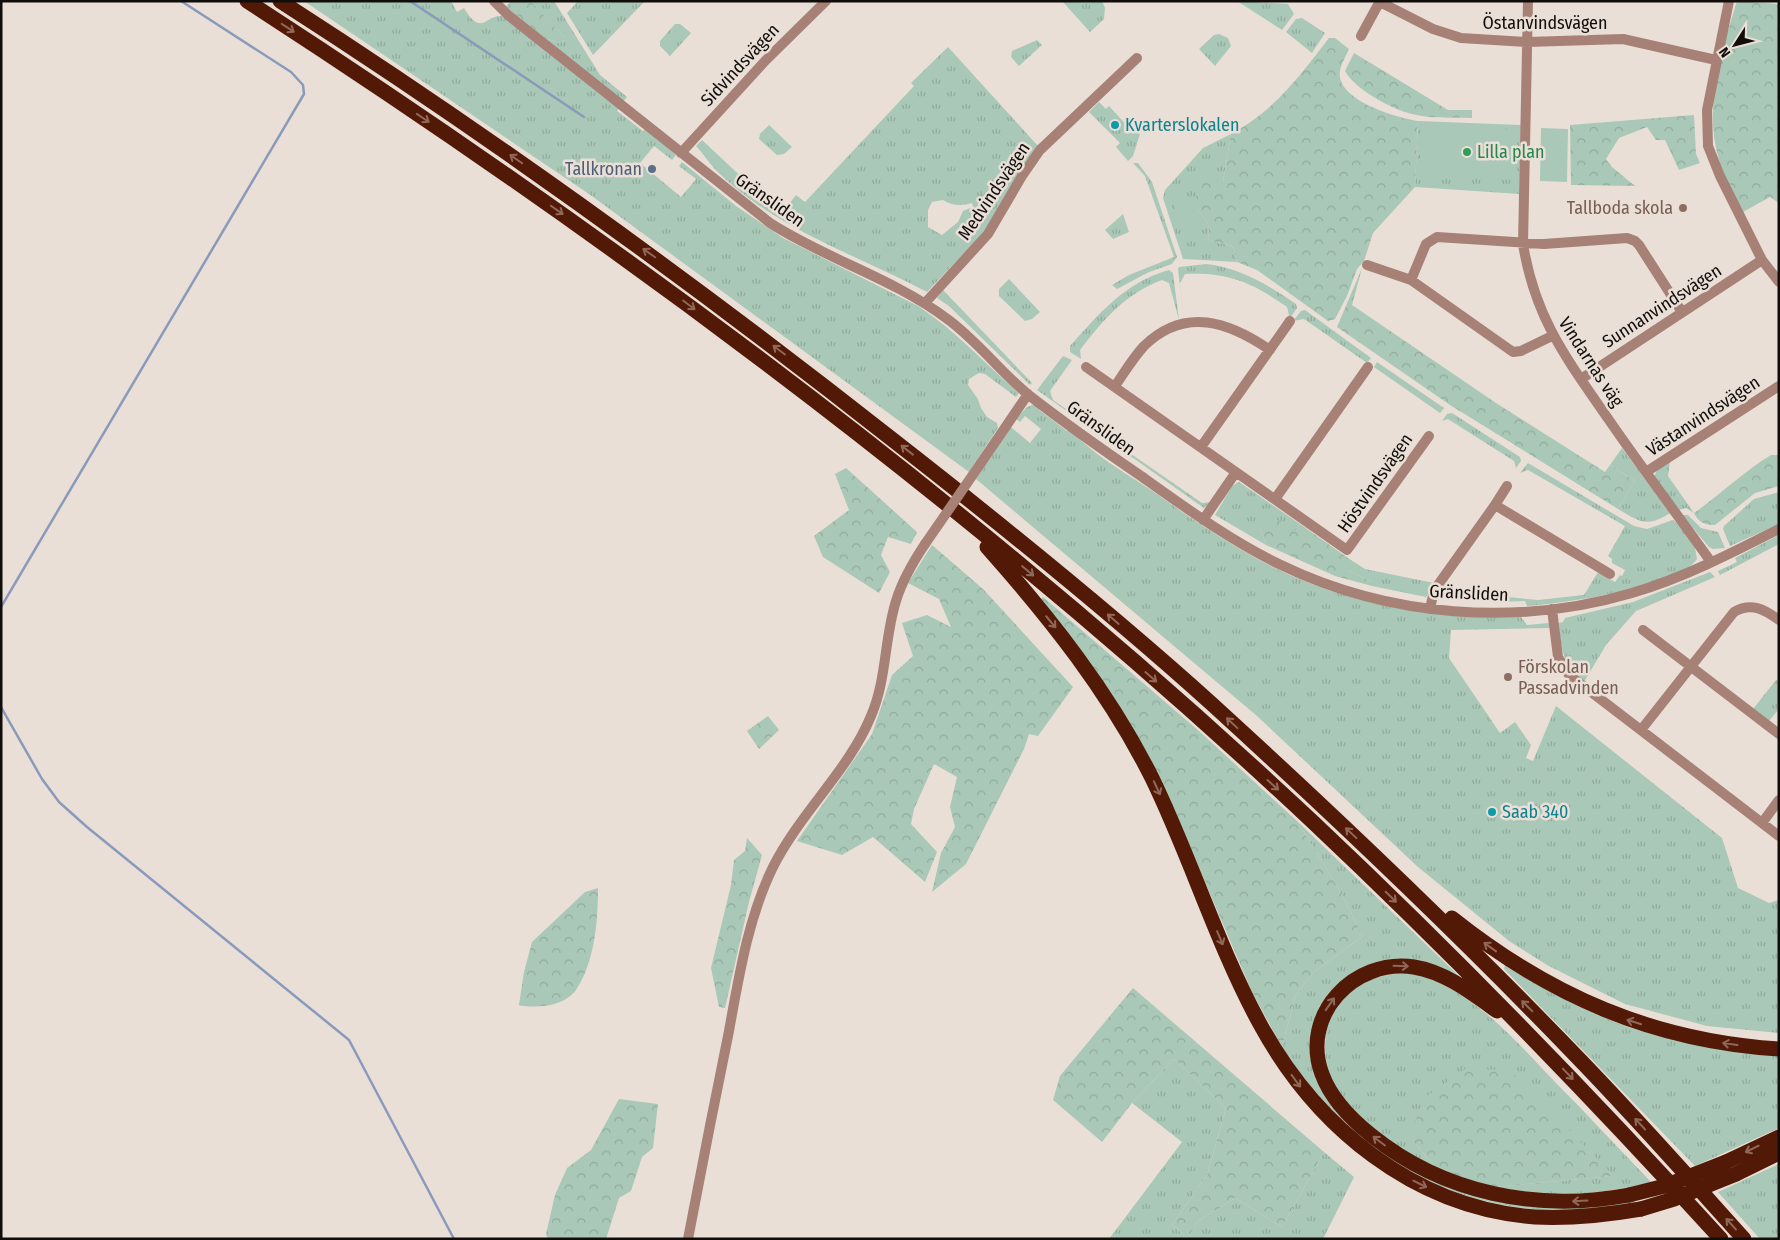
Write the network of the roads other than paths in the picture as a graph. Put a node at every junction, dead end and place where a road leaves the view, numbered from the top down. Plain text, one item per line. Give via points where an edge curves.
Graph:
1 (247, 1) edge
2 (280, 1) edge
3 (494, 1) edge
4 (826, 1) edge
5 (1528, 1) edge
6 (1729, 1) edge
7 (1380, 2) edge
8 (1361, 36) dead end
9 (1527, 42) junction
10 (1137, 58) dead end
11 (1716, 60) junction
12 (681, 153) junction
13 (1523, 244) junction
14 (1762, 260) junction
15 (1367, 265) dead end
16 (1411, 280) junction
17 (1779, 282) edge
18 (925, 303) junction
19 (1682, 312) junction
20 (1290, 321) dead end
21 (1552, 336) junction
22 (1270, 350) junction
23 (1086, 367) dead end
24 (1368, 367) dead end
25 (1581, 379) junction
26 (1114, 386) junction
27 (1779, 386) edge
28 (1028, 394) junction
29 (1428, 436) dead end
30 (1201, 447) junction
31 (1236, 472) junction
32 (1646, 472) junction
33 (1507, 486) dead end
34 (1275, 499) junction
35 (1495, 505) junction
36 (953, 510) junction
37 (1203, 520) junction
38 (1779, 529) edge
39 (1711, 562) junction
40 (1610, 574) dead end
41 (1430, 609) junction
42 (1552, 609) junction
43 (1779, 620) edge
44 (1643, 630) dead end
45 (1690, 666) junction
46 (1641, 730) junction
47 (1779, 734) edge
48 (1779, 800) edge
49 (1762, 823) junction
50 (1779, 836) edge
51 (1387, 866) junction
52 (1534, 1039) junction
53 (1779, 1049) edge
54 (1779, 1136) edge
55 (1779, 1153) edge
56 (688, 1239) edge
57 (1721, 1239) edge
58 (1744, 1239) edge

1 -> 36 highway via 501,171 662,285
51 -> 2 highway via 1209,702 1073,585 802,368 674,271 513,156
3 - 12 street, Gränsliden
4 - 12 street, Sidvindsvägen via 765,61
5 - 9 street, Vindarnas väg
6 - 11 street
7 - 8 street
7 - 9 street, Östanvindsvägen via 1447,35
9 - 11 street, Östanvindsvägen via 1624,39
9 - 13 street, Vindarnas väg
10 - 18 street, Medvindsvägen via 1040,150 988,234
11 - 14 street via 1707,110 1708,146
12 - 18 street, Gränsliden via 787,234
13 - 16 street via 1433,238 1426,244
13 - 19 street via 1631,239 1639,246
13 - 21 street, Vindarnas väg via 1536,299
14 - 17 street
14 - 19 street, Sunnanvindsvägen
15 - 16 street
16 - 21 street via 1514,352 1521,352
18 - 28 street, Gränsliden via 964,332
19 - 25 street, Sunnanvindsvägen
20 - 22 street
21 - 25 street, Vindarnas väg
22 - 26 street via 1222,324 1182,324 1144,346
22 - 30 street
23 - 26 street, Höstvindsvägen
24 - 34 street
25 - 32 street, Vindarnas väg
26 - 30 street, Höstvindsvägen
27 - 32 street, Västanvindsvägen
28 - 37 street, Gränsliden
28 - 56 street, bridge via 925,544 903,582 871,718 847,758 792,834 762,895 747,942
29 - 34 street, Höstvindsvägen via 1347,550
30 - 31 street, Höstvindsvägen
31 - 34 street, Höstvindsvägen
31 - 37 street
32 - 39 street, Vindarnas väg
33 - 35 street
35 - 40 street
35 - 41 street via 1438,585
36 -> 52 highway via 1158,683 1297,808 1463,966
36 -> 55 highway, bridge via 1060,633 1115,711 1165,807 1259,1022 1301,1088 1365,1151 1406,1177 1448,1197 1532,1217 1558,1218 1641,1209 1736,1174
37 - 41 street, Gränsliden via 1302,575 1365,596
38 - 39 street, Gränsliden
39 - 42 street, Gränsliden via 1632,593
41 - 42 street, Gränsliden via 1485,613
42 - 46 street via 1558,657 1564,670
43 - 45 street via 1755,607 1738,610 1730,615
44 - 45 street
45 - 46 street
45 - 47 street
46 - 49 street
48 - 49 street
49 - 50 street
53 -> 51 highway via 1680,1035 1587,1004 1526,972 1493,950
58 -> 51 highway via 1584,1063
54 -> 52 highway, bridge via 1726,1162 1665,1186 1629,1195 1554,1203 1506,1197 1441,1177 1388,1147 1349,1115 1330,1092 1317,1053 1321,1023 1337,994 1363,974 1391,966 1423,969 1447,978
52 -> 57 highway

